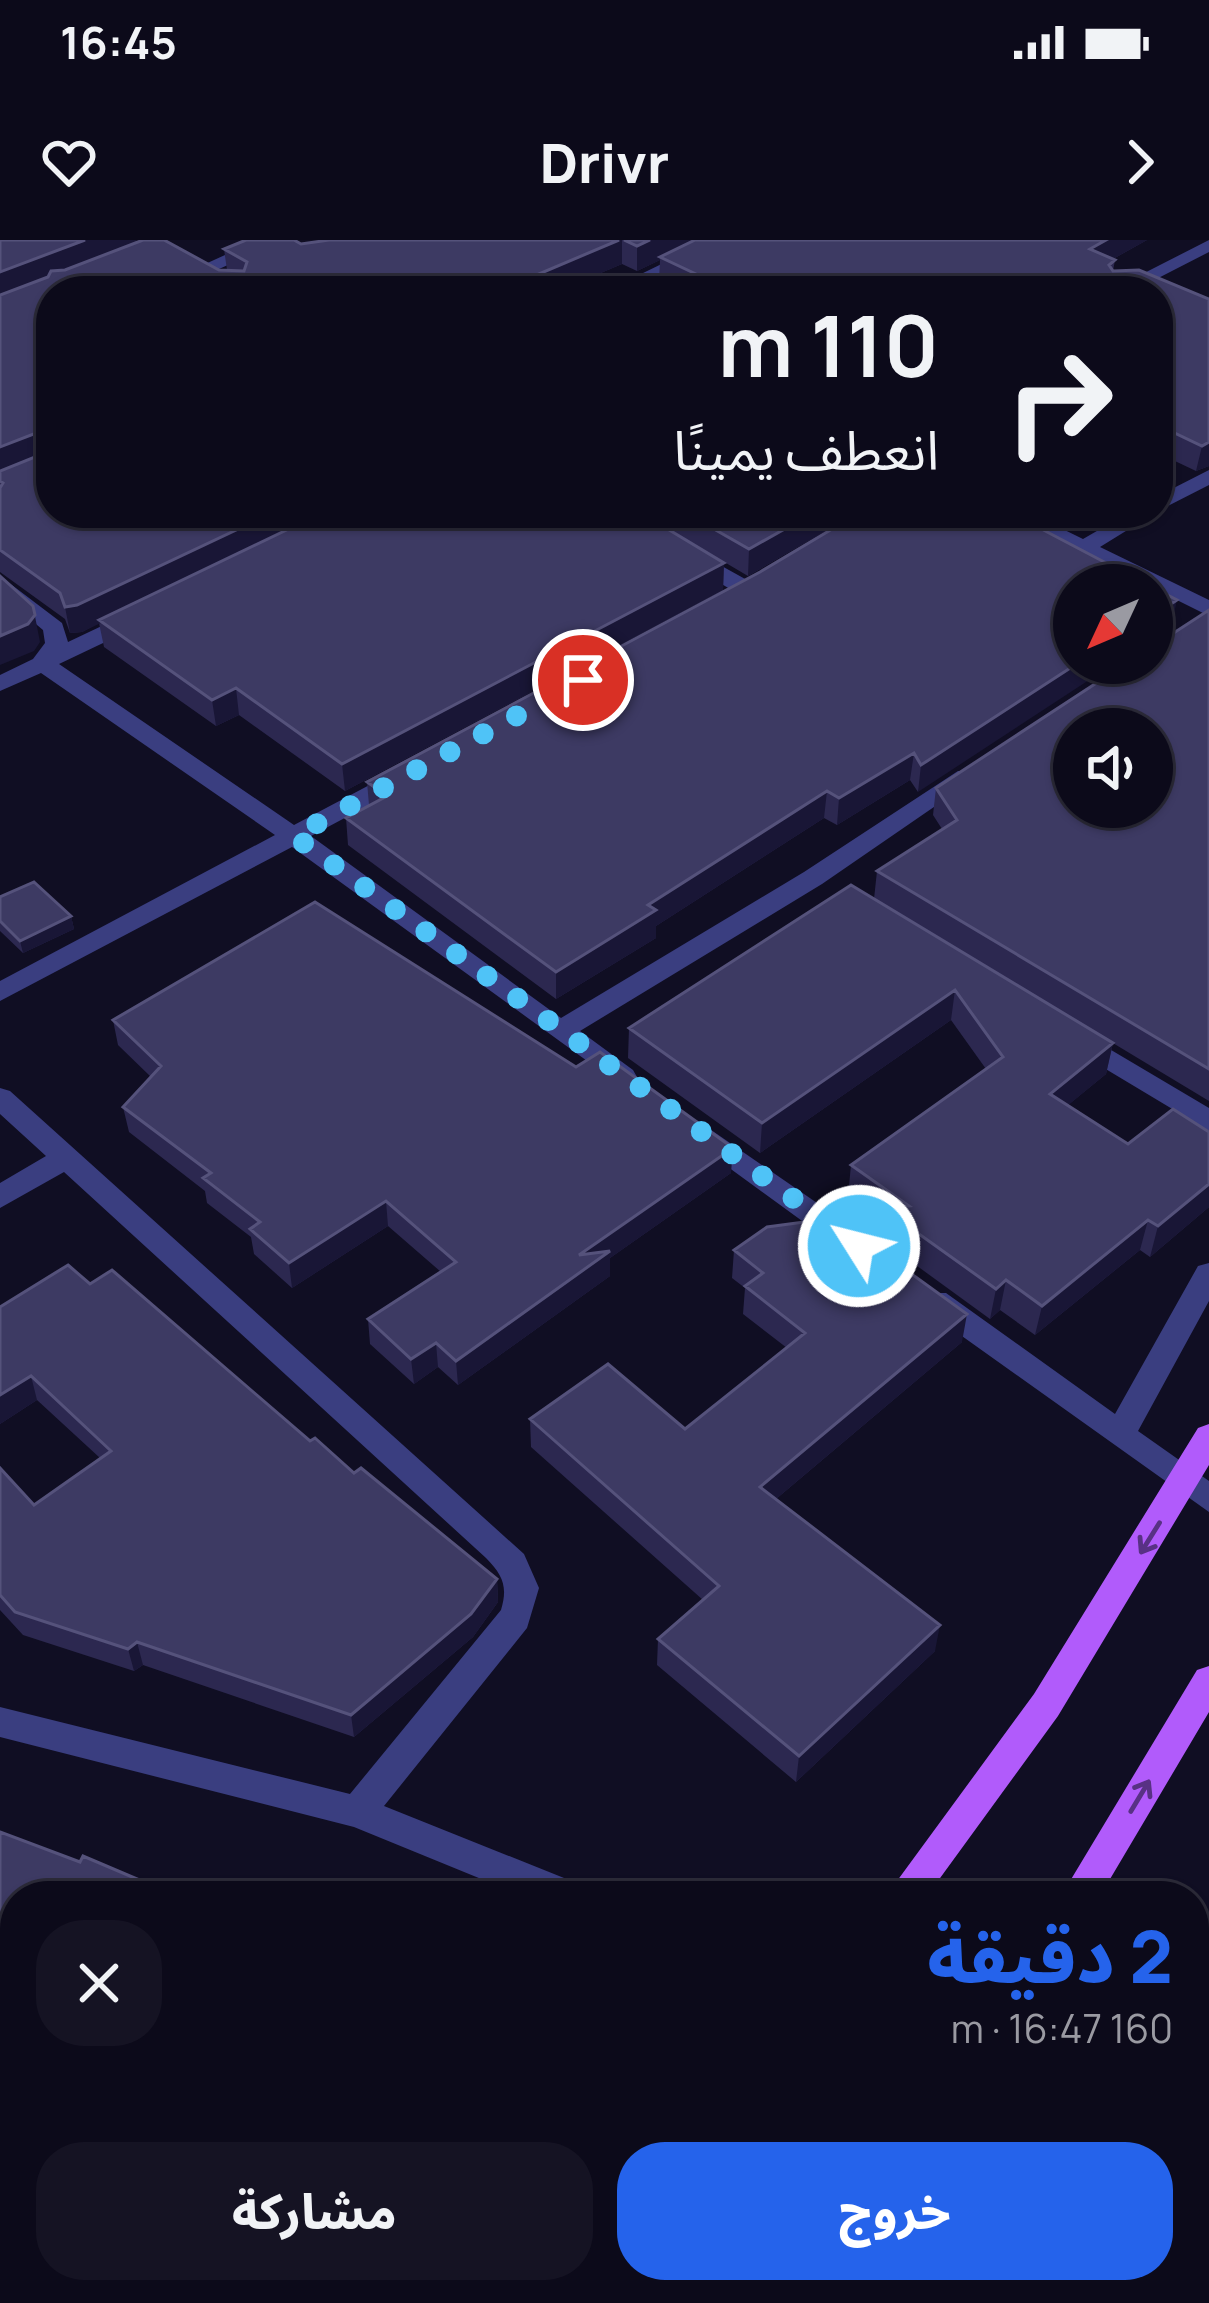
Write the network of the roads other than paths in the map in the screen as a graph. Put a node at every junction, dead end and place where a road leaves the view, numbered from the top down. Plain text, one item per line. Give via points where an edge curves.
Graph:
1 (274, 240) edge
2 (726, 240) edge
3 (1209, 245) edge
4 (180, 259) edge
5 (1149, 275) edge
6 (650, 276) edge
7 (1209, 476) edge
8 (1173, 496) edge
9 (1043, 528) edge
10 (1117, 528) edge
11 (673, 546) edge
12 (1082, 548) junction
13 (0, 583) edge
14 (747, 590) edge
15 (147, 613) edge
16 (1203, 619) edge
17 (41, 663) junction
18 (0, 684) edge
19 (986, 764) edge
20 (418, 769) edge
21 (294, 836) junction
22 (4, 984) edge
23 (1057, 1027) edge
24 (560, 1031) junction
25 (638, 1087) edge
26 (0, 1098) edge
27 (676, 1115) edge
28 (1209, 1121) edge
29 (63, 1159) junction
30 (0, 1197) edge
31 (869, 1253) edge
32 (1209, 1274) edge
33 (908, 1281) edge
34 (1120, 1434) junction
35 (1209, 1437) edge
36 (1197, 1490) edge
37 (1209, 1681) edge
38 (0, 1722) edge
39 (357, 1812) junction
40 (529, 1881) edge
41 (916, 1881) edge
42 (1089, 1881) edge

1 - 4 street via 211,275
2 - 6 street
3 - 5 street
7 - 8 street
9 - 12 street
10 - 12 street
11 - 14 street
12 - 16 street
13 - 17 street via 54,628 57,643
15 - 17 street
17 - 18 street
17 - 21 street
19 - 24 street via 822,883
20 - 21 street
21 - 22 street
21 - 24 street
23 - 28 street
24 - 25 street
26 - 29 street
27 - 31 street
29 - 30 street
29 - 39 street via 498,1548 523,1580 514,1618
32 - 34 street
33 - 34 street
34 - 36 street
35 - 36 main road
36 -> 41 main road
42 -> 37 main road
38 - 39 street
39 - 40 street

